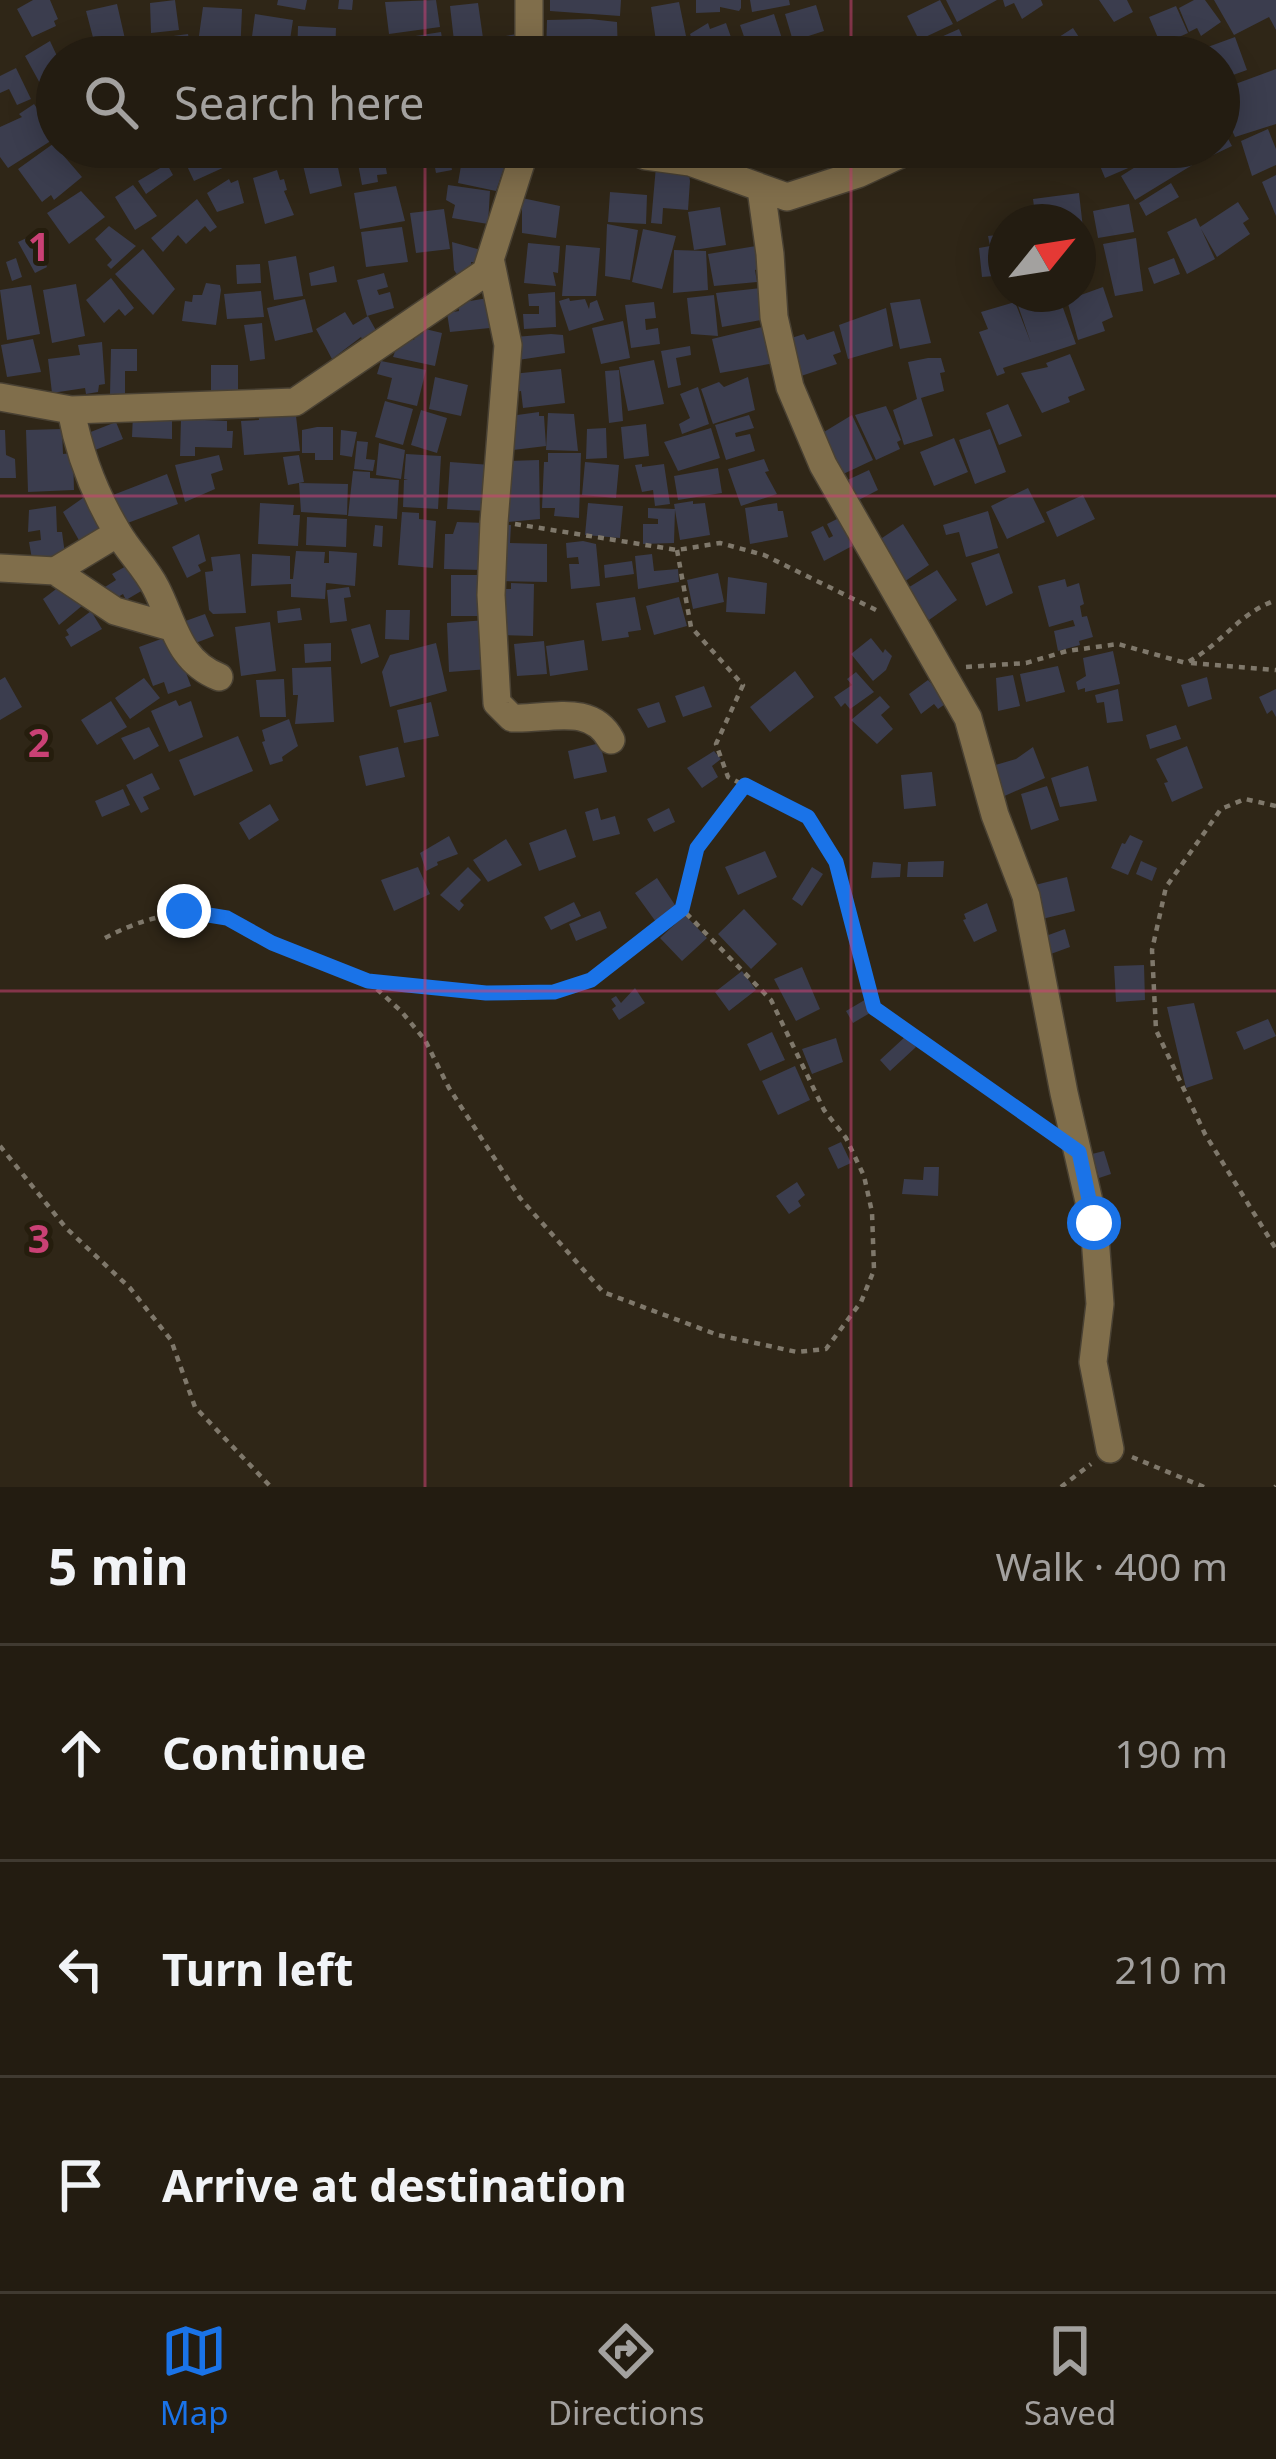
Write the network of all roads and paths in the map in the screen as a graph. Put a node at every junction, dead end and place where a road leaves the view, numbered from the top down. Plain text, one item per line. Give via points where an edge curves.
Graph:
1 (529, 0) edge
2 (529, 36) edge
3 (520, 168) edge
4 (706, 168) edge
5 (871, 168) edge
6 (760, 189) junction
7 (491, 263) junction
8 (0, 397) edge
9 (71, 410) junction
10 (118, 533) junction
11 (677, 550) dead end
12 (0, 568) edge
13 (55, 571) junction
14 (171, 627) junction
15 (1186, 663) dead end
16 (1276, 670) edge
17 (218, 677) dead end
18 (611, 740) dead end
19 (745, 785) junction
20 (1276, 806) edge
21 (682, 909) junction
22 (105, 938) dead end
23 (368, 981) junction
24 (0, 1146) edge
25 (1079, 1152) junction
26 (1276, 1249) edge
27 (1110, 1449) junction
28 (271, 1487) edge
29 (1061, 1487) edge
30 (1204, 1487) edge

1 - 2 street
3 - 7 street
4 - 6 street
5 - 6 street via 787,197
6 - 25 street via 790,387 823,465 968,718 1026,896
7 - 9 street via 295,402
7 - 18 street via 508,345 493,540 497,703 512,718 592,719
8 - 9 street
9 - 10 street via 77,443
10 - 13 street
10 - 14 street
11 - 19 path via 692,627 742,685 716,743 728,777
12 - 13 street
13 - 14 street via 115,611
14 - 17 street via 198,669
15 - 16 path
19 - 21 path via 697,848
19 - 25 path via 808,817 836,862 874,1008
20 - 26 path via 1245,799 1221,809 1166,887 1152,950 1156,1030 1205,1134
21 - 23 path via 591,980 554,992
21 - 23 path via 771,1000 864,1176 874,1270 826,1349 797,1352 718,1335 603,1292 520,1198 425,1040
22 - 23 path via 142,919 184,911 227,918
24 - 28 path via 158,1322 195,1407
25 - 27 street via 1100,1304 1093,1362
27 - 29 path
27 - 30 path

